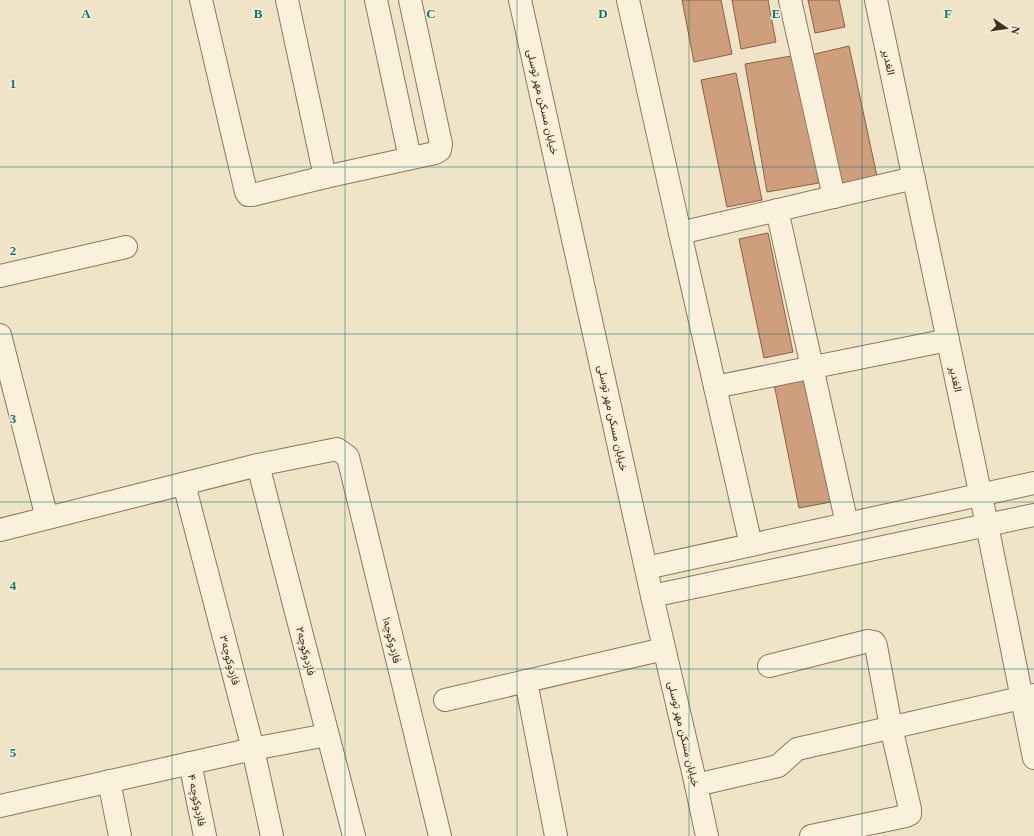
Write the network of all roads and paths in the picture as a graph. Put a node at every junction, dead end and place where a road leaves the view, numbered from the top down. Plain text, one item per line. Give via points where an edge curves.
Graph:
1 (202, 0) edge
2 (287, 0) edge
3 (376, 0) edge
4 (410, 0) edge
5 (520, 0) edge
6 (628, 0) edge
7 (790, 0) edge
8 (876, 0) edge
9 (410, 158) junction
10 (325, 177) junction
11 (914, 178) junction
12 (834, 196) junction
13 (777, 210) junction
14 (680, 233) junction
15 (126, 247) dead end
16 (0, 276) edge
17 (0, 335) edge
18 (948, 340) junction
19 (812, 368) junction
20 (715, 387) junction
21 (258, 465) junction
22 (1034, 483) edge
23 (184, 484) junction
24 (980, 495) junction
25 (1034, 515) edge
26 (47, 518) junction
27 (847, 524) junction
28 (987, 525) junction
29 (0, 530) edge
30 (751, 545) junction
31 (646, 568) junction
32 (652, 596) junction
33 (664, 649) junction
34 (769, 666) dead end
35 (526, 681) junction
36 (1028, 696) edge
37 (445, 700) dead end
38 (891, 727) junction
39 (327, 735) junction
40 (253, 749) junction
41 (1034, 758) edge
42 (190, 763) junction
43 (109, 781) junction
44 (696, 786) junction
45 (0, 806) edge
46 (120, 836) edge
47 (205, 836) edge
48 (272, 836) edge
49 (354, 836) edge
50 (440, 836) edge
51 (556, 836) edge
52 (707, 836) edge
53 (811, 836) edge

1 - 10 street via 248,195
2 - 10 street
3 - 9 street
4 - 9 street via 441,144 440,150 436,153
5 - 31 street, خیابان مسکن مهر توسلی
6 - 14 street
7 - 12 street
8 - 11 street, الغدیر
9 - 10 street
11 - 12 street
11 - 18 street, الغدیر
12 - 13 street
13 - 14 street
13 - 19 street
14 - 20 street
15 - 16 street
17 - 26 street
18 - 19 street
18 - 24 street, الغدیر
19 - 20 street
19 - 27 street
20 - 30 street
21 - 23 street
21 - 39 street, فازدوکوچه۲
21 - 50 street, فازدوکوچه۱ via 337,449 348,456
22 - 24 street
23 - 26 street
23 - 40 street, فازدوکوچه۳
24 - 27 street
24 - 28 street, الغدیر
25 - 28 street
26 - 29 street
27 - 30 street
28 - 32 street
28 - 36 street, الغدیر
30 - 31 street
31 - 32 street, خیابان مسکن مهر توسلی
32 - 33 street, خیابان مسکن مهر توسلی
33 - 35 street
33 - 44 street, خیابان مسکن مهر توسلی
34 - 38 street via 868,641 874,642
35 - 37 street
35 - 51 street
36 - 38 street
36 - 41 street, الغدیر
38 - 44 street via 797,748 778,766
38 - 53 street via 910,814
39 - 40 street
39 - 49 street, فازدوکوچه۲
40 - 42 street
40 - 48 street, فازدوکوچه۳
42 - 43 street
42 - 47 street, فازدوکوچه ۴
43 - 45 street
43 - 46 street
44 - 52 street, خیابان مسکن مهر توسلی

